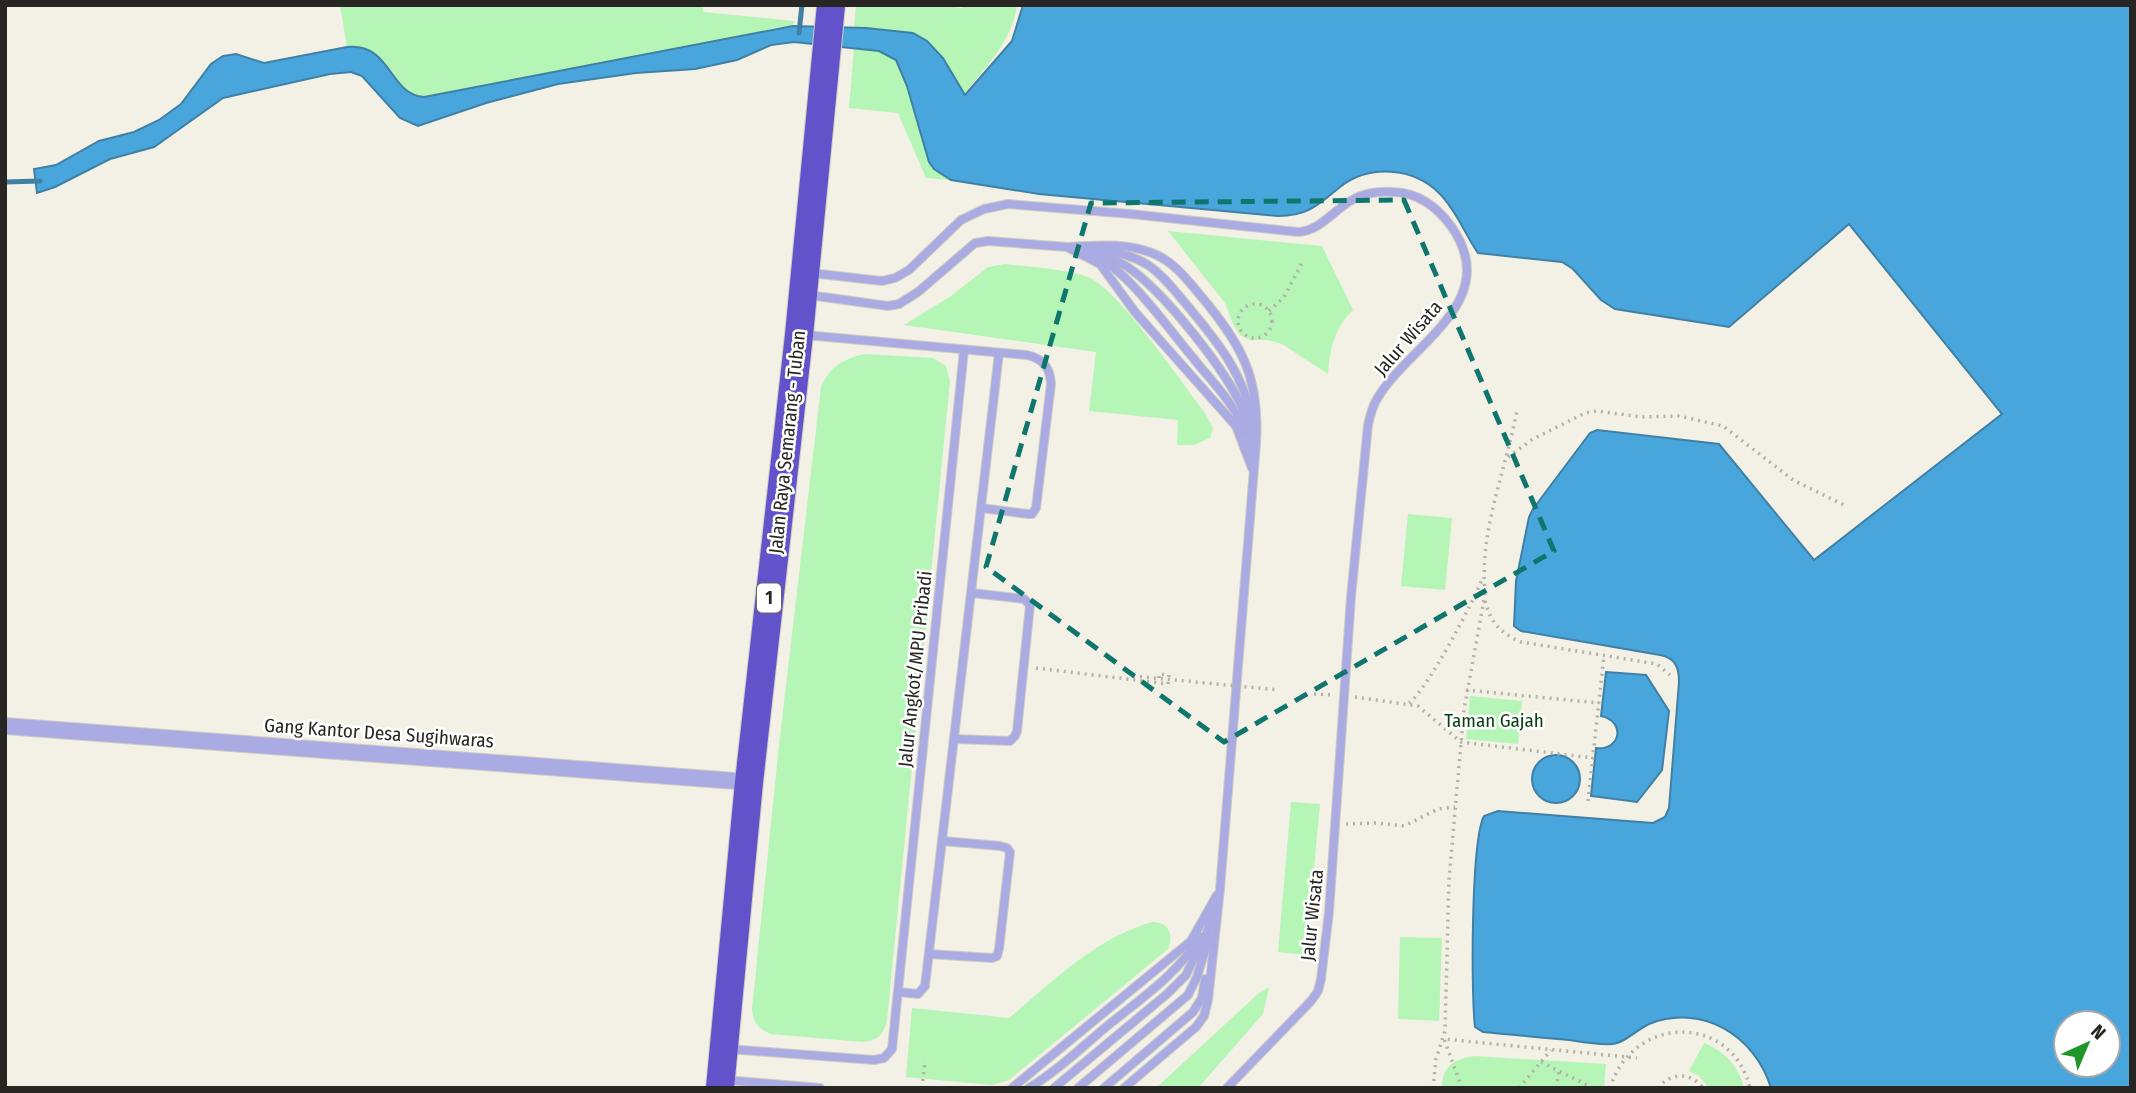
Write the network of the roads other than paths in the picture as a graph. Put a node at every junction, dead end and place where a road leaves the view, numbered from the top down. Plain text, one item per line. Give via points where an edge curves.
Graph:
1 (831, 5) edge
2 (1067, 247) junction
3 (804, 283) junction
4 (799, 335) junction
5 (964, 350) junction
6 (999, 353) junction
7 (1254, 475) junction
8 (981, 508) junction
9 (972, 593) junction
10 (5, 726) edge
11 (955, 739) junction
12 (749, 782) junction
13 (943, 841) junction
14 (1220, 889) junction
15 (929, 954) junction
16 (899, 992) junction
17 (724, 1049) junction
18 (721, 1084) edge
19 (820, 1088) edge
20 (1012, 1088) edge
21 (1029, 1088) edge
22 (1054, 1088) edge
23 (1078, 1088) edge
24 (1104, 1088) edge
25 (1124, 1088) edge
26 (1227, 1088) edge

1 - 3 highway, Jalan Raya Semarang - Tuban / 1
2 - 3 lane via 975,243 918,292 893,306
2 - 7 lane via 1100,264 1135,312 1236,426
2 - 7 lane via 1102,260 1119,274 1228,401 1242,427
2 - 7 lane via 1107,256 1127,267 1158,293 1198,341 1245,415
2 - 7 lane via 1114,252 1148,265 1209,332 1237,371 1248,402
2 - 7 lane via 1121,245 1155,254 1181,273 1222,321 1252,378 1257,429
3 - 4 highway, Jalan Raya Semarang - Tuban / 1
3 - 26 lane, Jalur Wisata via 889,280 909,270 964,218 1008,204 1298,232 1313,229 1354,199 1393,192 1409,194 1435,208 1455,232 1465,258 1466,282 1455,309 1383,390 1365,439 1329,912 1318,991
4 - 5 lane
4 - 12 highway, Jalan Raya Semarang - Tuban / 1
5 - 6 lane
5 - 16 lane, Jalur Angkot/MPU Pribadi
6 - 8 lane
6 - 8 lane via 1039,359 1049,373 1039,491 1037,508 1031,514
7 - 14 lane
8 - 9 lane
9 - 11 lane
9 - 11 lane via 1029,602 1017,730 1012,740
10 - 12 street, Gang Kantor Desa Sugihwaras
11 - 13 lane
12 - 17 highway, Jalan Raya Semarang - Tuban / 1
13 - 15 lane
13 - 15 lane via 1000,846 1010,852 999,949 992,958
14 - 20 lane via 1191,941
14 - 21 lane via 1204,929 1180,964
14 - 22 lane via 1207,932 1186,975
14 - 23 lane via 1191,991
14 - 24 lane via 1200,1003
14 - 25 lane via 1204,1016
15 - 16 lane via 923,989 918,994
16 - 17 lane, Jalur Angkot/MPU Pribadi via 892,1049 880,1060
17 - 18 highway, Jalan Raya Semarang - Tuban / 1
18 - 19 lane

